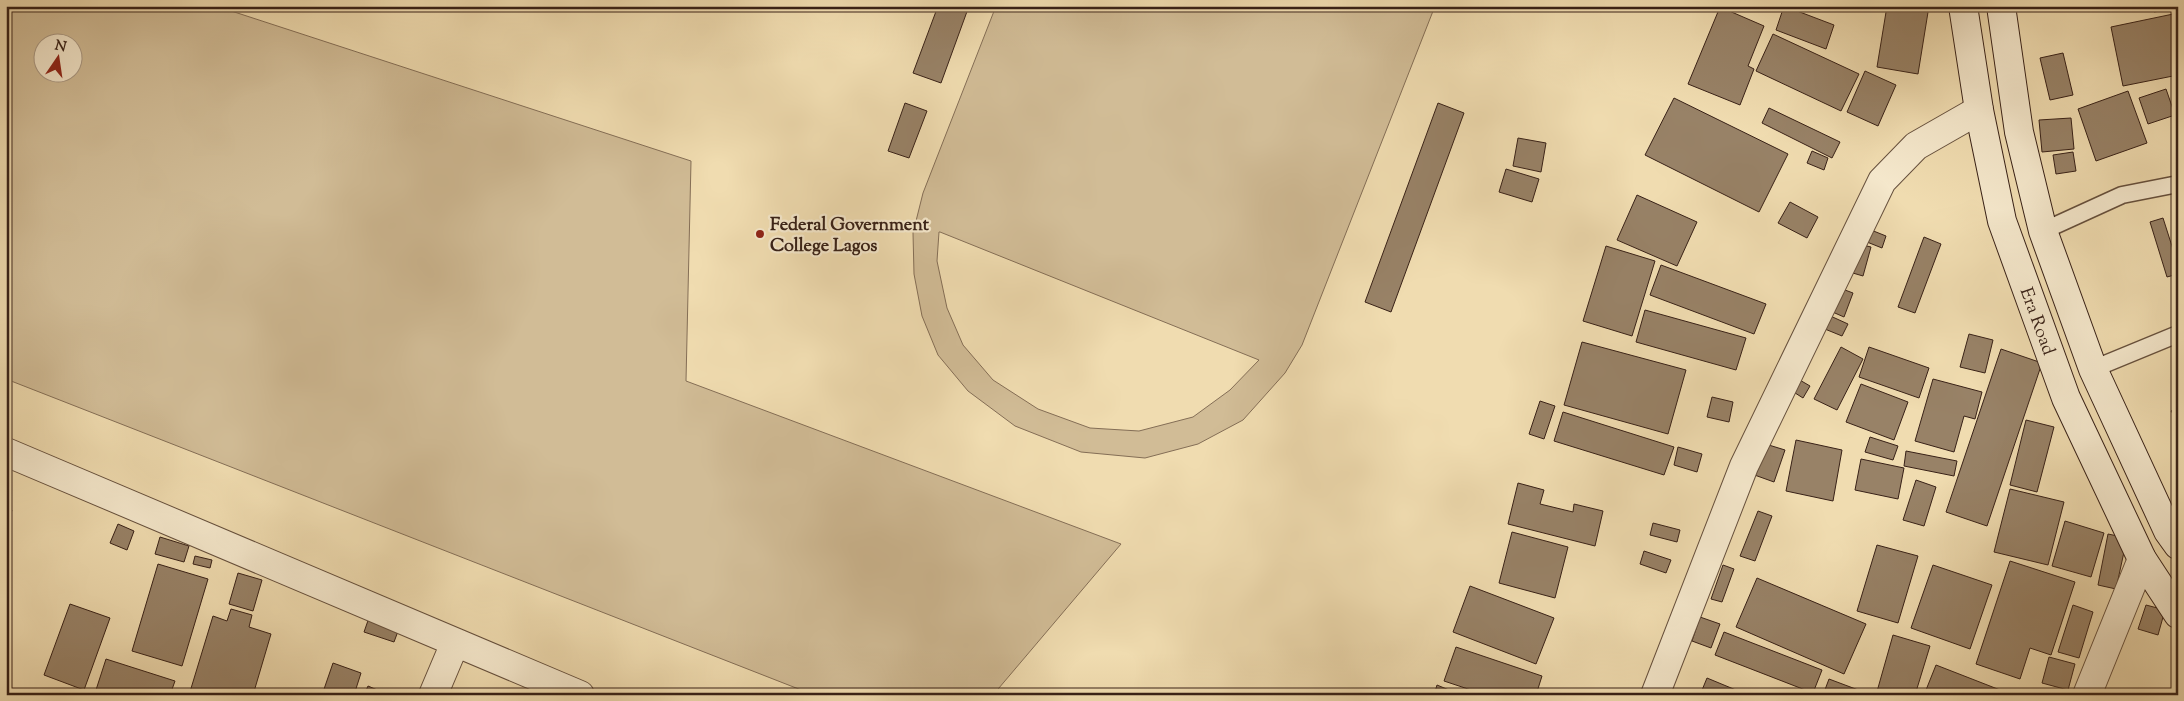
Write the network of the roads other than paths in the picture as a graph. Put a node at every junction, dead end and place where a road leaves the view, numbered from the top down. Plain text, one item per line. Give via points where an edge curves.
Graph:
1 (1963, 6) edge
2 (2001, 6) edge
3 (1979, 110) junction
4 (2178, 184) edge
5 (2043, 231) junction
6 (2178, 334) edge
7 (2093, 369) junction
8 (6, 452) edge
9 (2178, 545) edge
10 (2142, 559) junction
11 (2178, 614) edge
12 (456, 643) junction
13 (432, 695) edge
14 (580, 695) edge
15 (1655, 695) edge
16 (2087, 695) edge

1 - 3 street, Era Road
2 - 5 street via 2020,132
3 - 10 street, Era Road via 2002,221 2028,294 2066,398
3 - 15 street via 1916,146 1882,181 1744,466
4 - 5 lane via 2122,195
5 - 7 street
6 - 7 lane
7 - 9 street via 2168,531
8 - 12 street
10 - 11 street, Era Road
10 - 16 street
12 - 13 street
12 - 14 street

